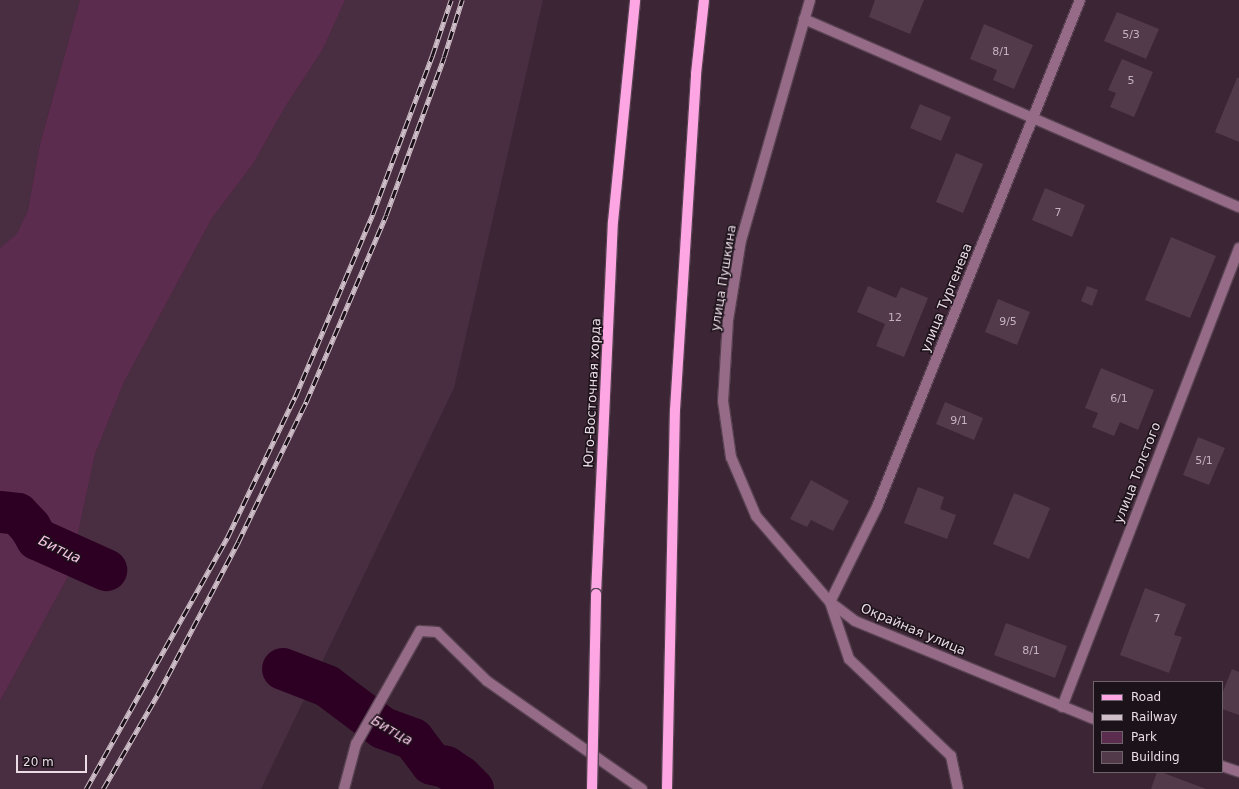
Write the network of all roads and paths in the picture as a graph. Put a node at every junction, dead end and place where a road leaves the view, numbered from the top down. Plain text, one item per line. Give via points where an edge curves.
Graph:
1 (635, 0) edge
2 (704, 0) edge
3 (810, 0) edge
4 (1080, 0) edge
5 (804, 19) junction
6 (1033, 118) junction
7 (1239, 207) edge
8 (1239, 248) edge
9 (756, 516) joint
10 (830, 602) junction
11 (1062, 707) junction
12 (1093, 719) edge
13 (1223, 766) edge
14 (1239, 772) edge
15 (344, 789) edge
16 (592, 789) edge
17 (642, 789) edge
18 (667, 789) edge
19 (958, 789) edge

1 - 16 main road, Юго-Восточная хорда, bridge via 613,222 596,594
2 - 18 main road via 696,74 676,394
3 - 5 street, улица Пушкина
4 - 6 street, улица Тургенева
5 - 6 street
5 - 9 street, улица Пушкина via 741,240 728,320 723,401 731,457
6 - 7 street
6 - 10 street, улица Тургенева via 877,507
8 - 11 street, улица Толстого
9 - 10 street, Окрайная улица
10 - 11 street, Окрайная улица via 855,621
10 - 19 street via 850,659 951,756
11 - 12 street, Окрайная улица
13 - 14 street
15 - 17 street via 356,744 420,631 437,632 487,681

